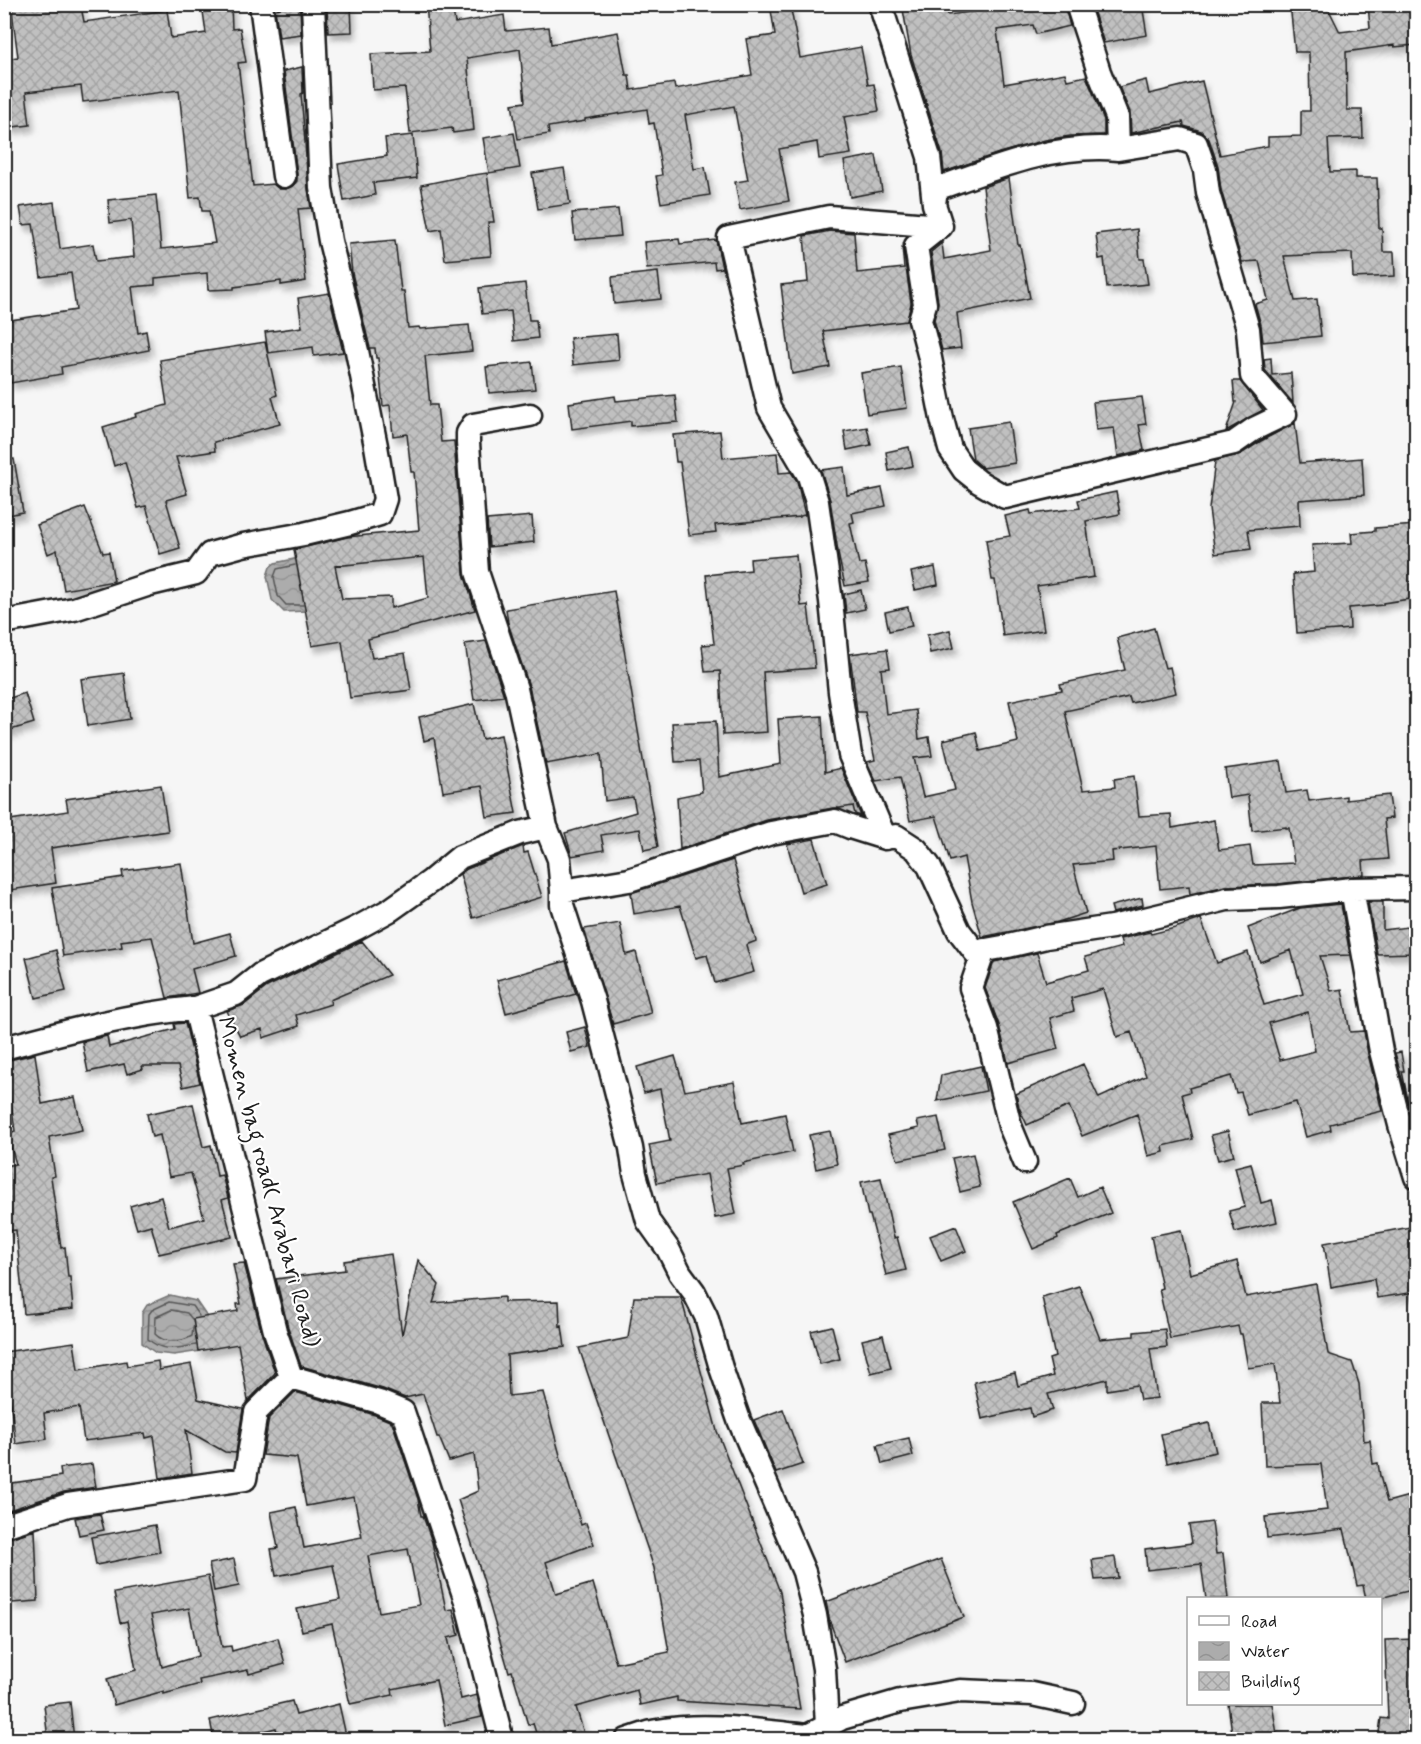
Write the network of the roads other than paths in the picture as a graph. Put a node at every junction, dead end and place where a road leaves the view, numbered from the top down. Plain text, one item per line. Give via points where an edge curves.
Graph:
1 (313, 4) edge
2 (880, 4) edge
3 (1077, 4) edge
4 (263, 6) edge
5 (1118, 148) junction
6 (284, 176) dead end
7 (934, 204) junction
8 (941, 226) junction
9 (530, 415) dead end
10 (4, 622) edge
11 (546, 827) junction
12 (885, 838) junction
13 (1416, 888) edge
14 (1352, 889) junction
15 (562, 891) junction
16 (984, 950) junction
17 (195, 1008) junction
18 (4, 1048) edge
19 (1025, 1162) dead end
20 (1416, 1177) edge
21 (291, 1377) junction
22 (4, 1526) edge
23 (1073, 1703) dead end
24 (814, 1734) edge
25 (502, 1740) edge
26 (627, 1740) edge

1 - 10 street via 321,188 376,446 385,499 380,514 210,554 196,573 74,609
2 - 7 street via 929,157
3 - 5 street via 1117,117
4 - 6 street
5 - 7 street via 1048,153 997,167 936,189
5 - 8 street via 1180,139 1196,144 1248,329 1252,376 1285,414 1234,443 1005,497 979,482 964,470 950,449 920,320 925,304 916,246
7 - 8 street
8 - 12 street via 829,217 729,238 769,408 809,476 817,502 850,756
9 - 11 street via 473,425 468,443 477,572 516,689
11 - 15 street via 559,860
11 - 17 street, Momen bag road( Arabari Road) via 460,857 390,910 260,975 236,994
12 - 15 street via 835,821 771,833 629,880
12 - 16 street via 896,836 916,849 929,866 959,931 975,952
13 - 14 street
14 - 16 street via 1227,899 1112,927
14 - 20 street via 1381,1051
15 - 24 street via 562,905 593,1001 648,1221 706,1316 739,1420 804,1572 824,1669
16 - 19 street via 971,988 986,1028 1010,1126
17 - 18 street via 165,1011
17 - 21 street, Momen bag road( Arabari Road) via 275,1331
21 - 22 street via 256,1412 245,1479 68,1505
21 - 25 street, Momen bag road( Arabari Road) via 404,1412 467,1604
23 - 24 street via 1032,1694 960,1691 900,1701 842,1718
24 - 26 street via 693,1727 657,1731

